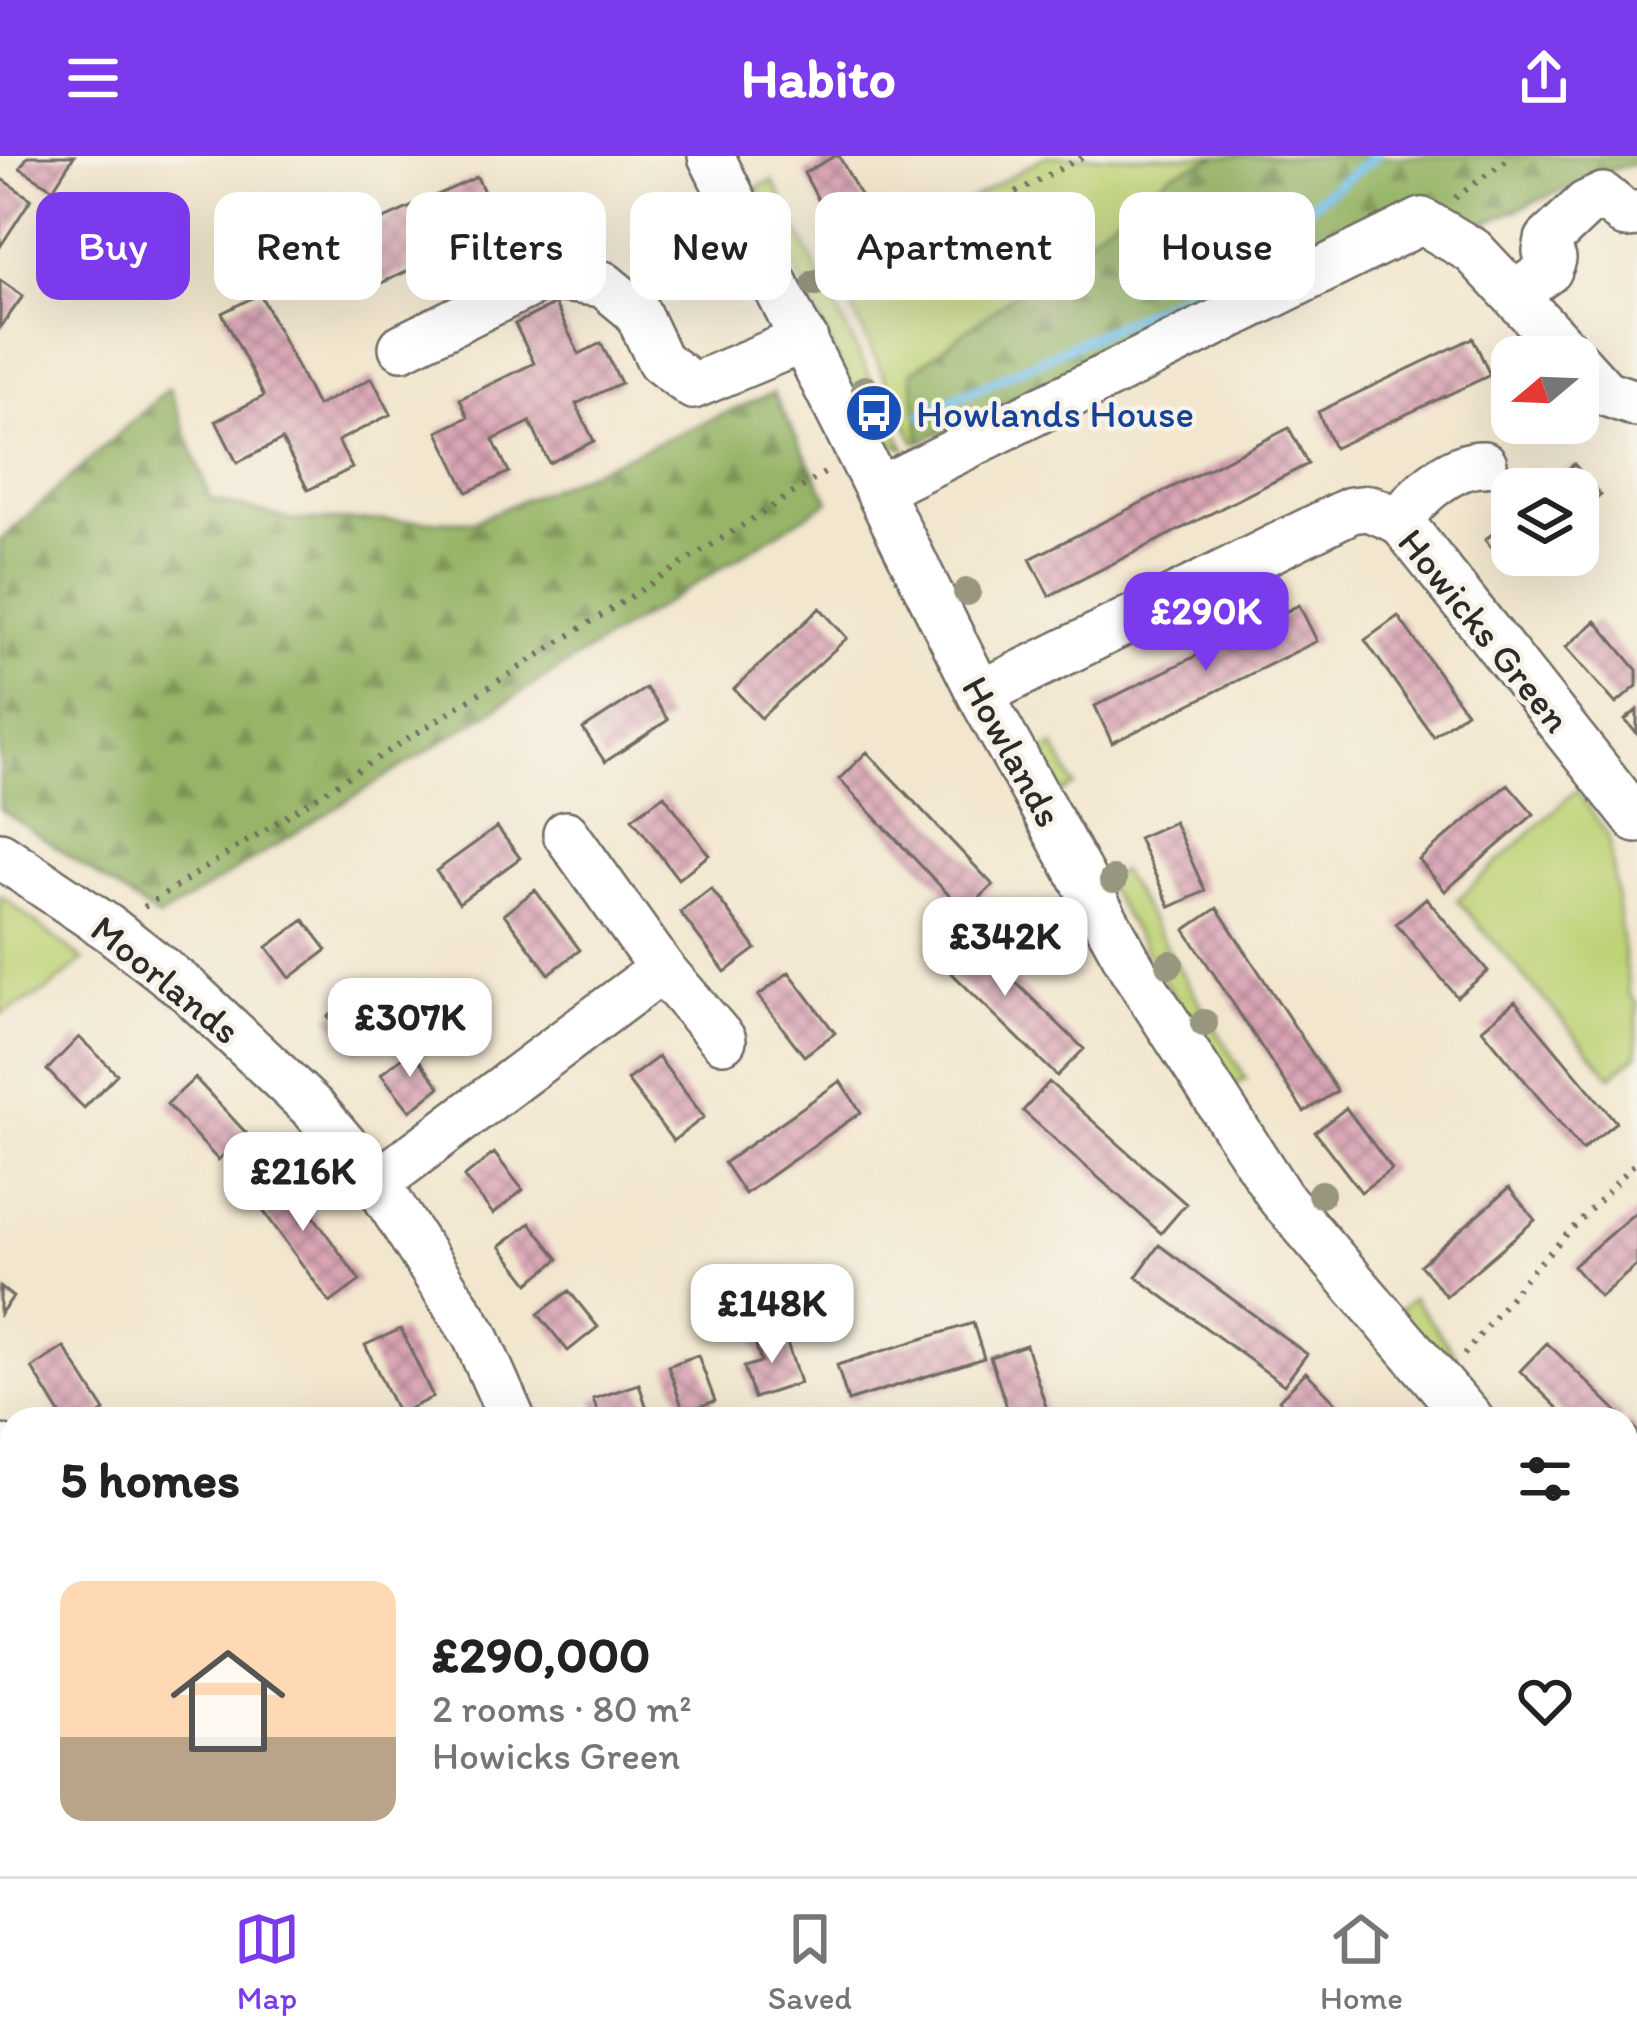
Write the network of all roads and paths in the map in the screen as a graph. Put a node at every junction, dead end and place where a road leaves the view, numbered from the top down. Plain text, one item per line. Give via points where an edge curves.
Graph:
1 (711, 156) edge
2 (1084, 156) edge
3 (1512, 156) edge
4 (1637, 214) edge
5 (1423, 221) junction
6 (1514, 295) junction
7 (797, 326) junction
8 (1552, 336) edge
9 (402, 346) dead end
10 (1599, 386) edge
11 (1637, 404) edge
12 (1484, 464) dead end
13 (869, 470) junction
14 (1400, 521) junction
15 (980, 694) junction
16 (1637, 820) edge
17 (566, 834) dead end
18 (0, 855) edge
19 (110, 929) junction
20 (662, 969) junction
21 (722, 1040) dead end
22 (1637, 1161) edge
23 (377, 1184) junction
24 (1437, 1385) junction
25 (507, 1407) edge
26 (1458, 1407) edge

1 - 7 street, Howlands
2 - 7 path
3 - 5 path
4 - 6 street via 1603,196 1586,205 1547,240 1549,270
5 - 6 street via 1473,251
5 - 13 street
6 - 8 street
7 - 9 street via 693,386 660,361 637,312 603,284 544,277
7 - 13 street, Howlands
10 - 11 street
12 - 14 street via 1469,463 1412,502
13 - 15 street, Howlands
13 - 19 path
14 - 15 street, Howicks Green via 1352,510
14 - 16 street, Howicks Green
15 - 24 street, Howlands via 1132,968 1280,1198
17 - 20 street
18 - 19 street, Moorlands
19 - 23 street, Moorlands via 188,989 314,1108
20 - 21 street
20 - 23 street
22 - 24 path
23 - 25 street, Moorlands via 475,1335
24 - 26 street, Howlands

